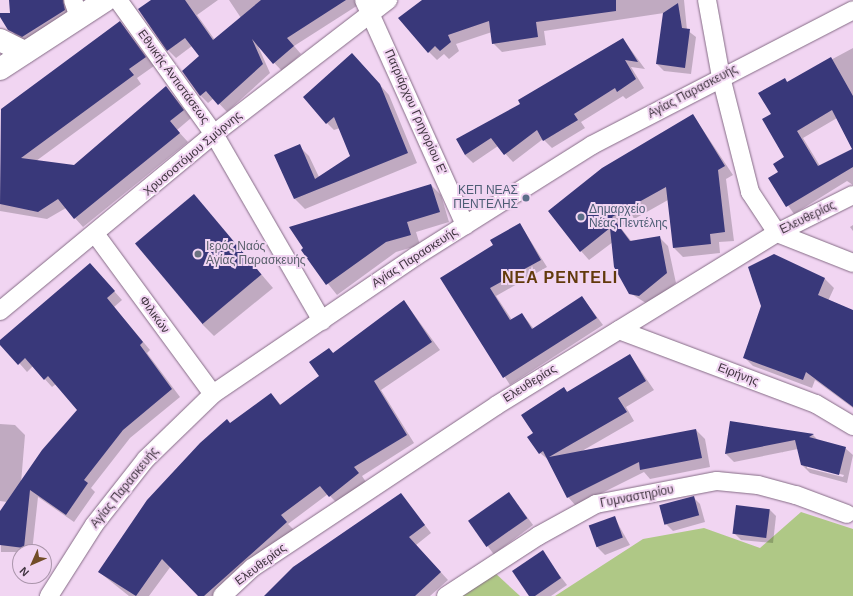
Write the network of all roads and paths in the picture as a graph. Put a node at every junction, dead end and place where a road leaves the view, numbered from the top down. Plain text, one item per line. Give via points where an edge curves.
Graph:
1 (106, 0) edge
2 (118, 0) edge
3 (388, 0) edge
4 (707, 0) edge
5 (368, 7) edge
6 (76, 8) edge
7 (853, 10) edge
8 (0, 40) edge
9 (25, 52) junction
10 (0, 69) edge
11 (720, 78) junction
12 (214, 134) junction
13 (853, 195) edge
14 (465, 225) junction
15 (777, 233) junction
16 (96, 235) junction
17 (853, 263) edge
18 (0, 311) edge
19 (322, 321) junction
20 (619, 330) junction
21 (212, 394) junction
22 (853, 426) edge
23 (847, 514) dead end
24 (49, 596) edge
25 (222, 596) edge
26 (446, 596) edge

1 - 6 main road
2 - 12 street, Εθνικής Αντιστάσεως
3 - 5 street, Χρυσοστόμου Σμύρνης
4 - 11 street
5 - 12 street, Χρυσοστόμου Σμύρνης
5 - 14 street, Πατριάρχου Γρηγορίου Ε'
6 - 9 main road
7 - 11 street, Αγίας Παρασκευής
8 - 9 main road
9 - 10 main road
11 - 14 street, Αγίας Παρασκευής via 592,145
11 - 15 street via 750,192
12 - 16 street, Χρυσοστόμου Σμύρνης
12 - 19 street, Εθνικής Αντιστάσεως
13 - 15 street, Ελευθερίας
14 - 19 street, Αγίας Παρασκευής
15 - 17 street
15 - 20 street, Ελευθερίας
16 - 18 street, Χρυσοστόμου Σμύρνης
16 - 21 street, Φιλικών
19 - 21 street, Αγίας Παρασκευής
20 - 22 street, Ειρήνης via 816,404
20 - 25 street, Ελευθερίας via 497,405 272,555
21 - 24 street, Αγίας Παρασκευής via 146,459 94,526
23 - 26 street, Γυμναστηρίου via 789,493 717,481 596,504 538,536

